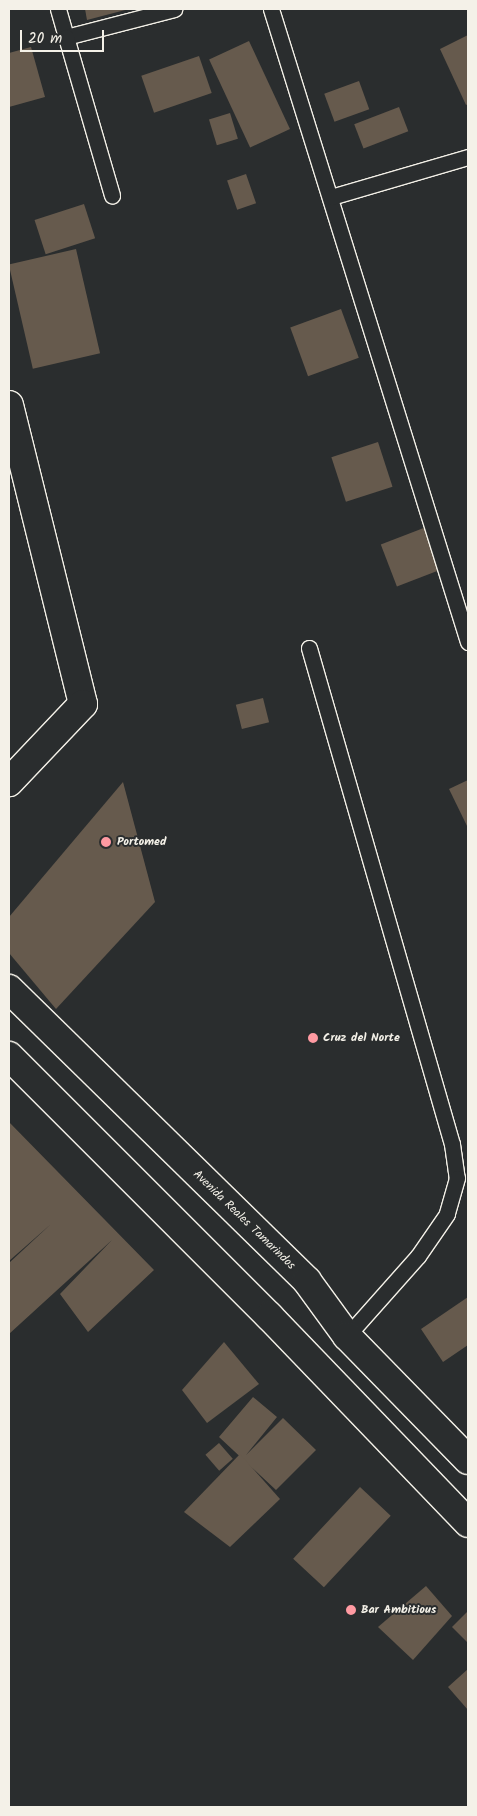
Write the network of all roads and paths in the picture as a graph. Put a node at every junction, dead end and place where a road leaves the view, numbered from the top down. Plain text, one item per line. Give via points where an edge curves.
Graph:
1 (58, 9) edge
2 (174, 9) edge
3 (271, 9) edge
4 (66, 37) junction
5 (468, 157) edge
6 (112, 195) dead end
7 (331, 196) junction
8 (9, 405) edge
9 (468, 642) edge
10 (309, 648) dead end
11 (9, 782) edge
12 (9, 989) edge
13 (9, 1056) edge
14 (346, 1336) junction
15 (468, 1460) edge
16 (468, 1523) edge

1 - 4 lane
2 - 4 lane
3 - 7 lane
4 - 6 lane
5 - 7 lane
7 - 9 lane
8 - 11 main road via 83,704
10 - 14 lane via 452,1144 457,1178 447,1214 418,1256
12 - 14 main road, Avenida Reales Tamarindos via 307,1281
13 - 16 main road via 269,1316
14 - 15 main road, Avenida Reales Tamarindos

